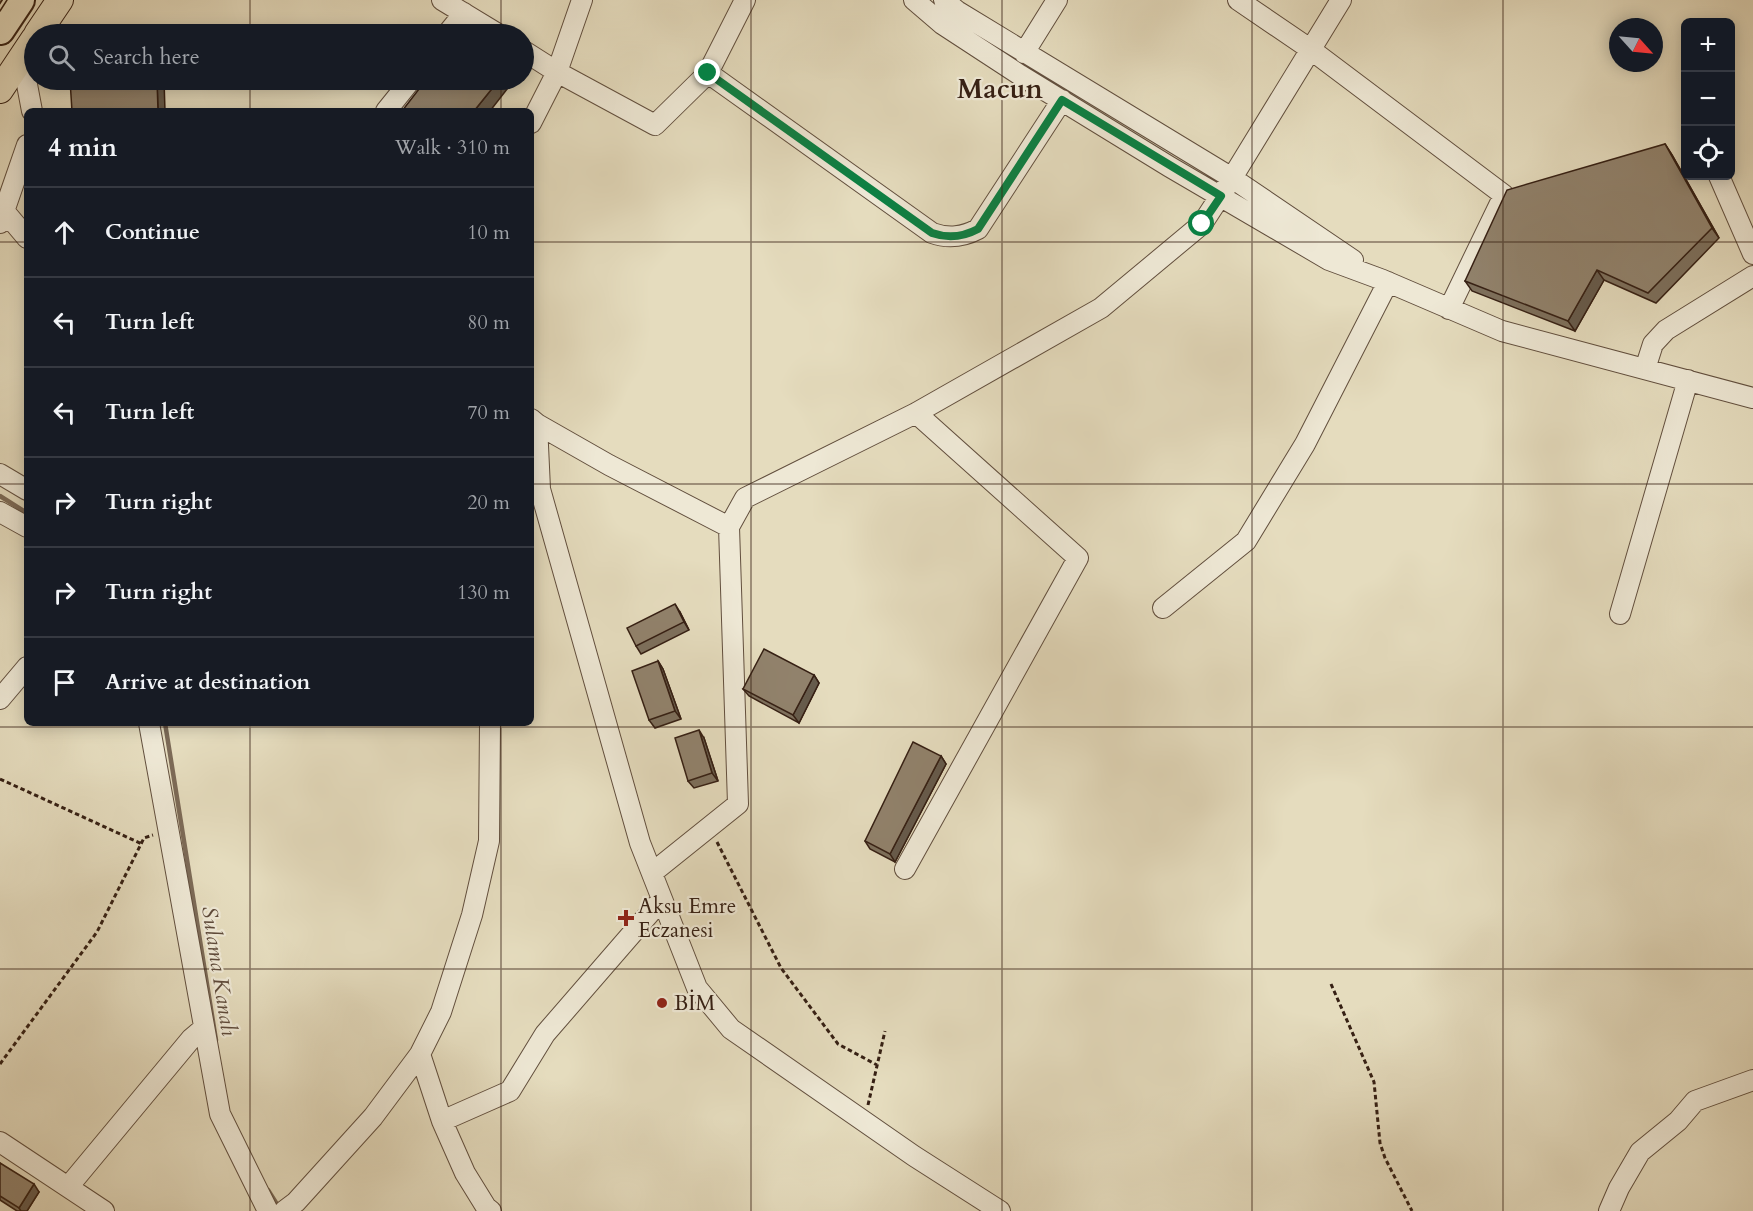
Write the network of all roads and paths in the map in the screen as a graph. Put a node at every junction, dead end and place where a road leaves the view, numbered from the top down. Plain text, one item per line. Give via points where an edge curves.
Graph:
1 (20, 0) edge
2 (60, 0) edge
3 (442, 0) edge
4 (582, 0) edge
5 (745, 0) edge
6 (914, 0) edge
7 (944, 0) edge
8 (1057, 0) edge
9 (1238, 0) edge
10 (1341, 0) edge
11 (464, 13) junction
12 (44, 24) edge
13 (455, 24) edge
14 (482, 24) edge
15 (0, 30) edge
16 (1310, 49) junction
17 (1024, 52) junction
18 (24, 54) edge
19 (534, 57) edge
20 (557, 72) junction
21 (708, 73) junction
22 (0, 90) edge
23 (31, 90) edge
24 (403, 90) edge
25 (1062, 100) junction
26 (32, 108) edge
27 (388, 108) edge
28 (534, 117) edge
29 (24, 154) edge
30 (1232, 178) junction
31 (1721, 180) edge
32 (1221, 196) junction
33 (3, 217) edge
34 (24, 235) edge
35 (1753, 254) edge
36 (1753, 276) edge
37 (1385, 281) junction
38 (1449, 309) junction
39 (1645, 369) junction
40 (1688, 381) junction
41 (1753, 398) edge
42 (916, 413) junction
43 (534, 428) edge
44 (534, 436) edge
45 (0, 474) edge
46 (24, 488) edge
47 (0, 512) edge
48 (24, 523) edge
49 (729, 527) junction
50 (1163, 608) dead end
51 (1620, 614) dead end
52 (24, 671) edge
53 (0, 699) edge
54 (150, 726) edge
55 (490, 726) edge
56 (0, 779) edge
57 (709, 827) junction
58 (168, 828) junction
59 (142, 844) junction
60 (905, 869) dead end
61 (652, 873) junction
62 (662, 898) junction
63 (1331, 984) dead end
64 (204, 1028) junction
65 (885, 1031) dead end
66 (420, 1054) junction
67 (0, 1064) edge
68 (877, 1065) junction
69 (1753, 1080) edge
70 (442, 1121) junction
71 (865, 1121) junction
72 (0, 1142) edge
73 (68, 1187) junction
74 (290, 1206) edge
75 (105, 1211) edge
76 (268, 1211) edge
77 (491, 1211) edge
78 (1000, 1211) edge
79 (1413, 1211) edge
80 (1609, 1211) edge

1 - 15 highway
2 - 12 main road
3 - 11 street
4 - 20 street
5 - 21 street
6 - 25 street via 942,24
7 - 17 street
8 - 17 street
9 - 16 street
10 - 16 street
11 - 13 street
11 - 14 street
16 - 30 street
16 - 38 street via 1504,195
17 - 30 street
18 - 22 main road
19 - 20 street
20 - 21 street via 655,125
20 - 28 street
21 - 25 street via 932,233 950,237 978,229
23 - 26 street
24 - 27 street
25 - 32 street
29 - 33 street
30 - 32 street
30 - 37 street
31 - 35 street
32 - 37 street via 1329,260
32 - 42 street via 1202,224 1101,308
33 - 34 street
36 - 39 street via 1666,330 1653,345
37 - 38 street
37 - 50 street via 1305,444 1246,541
38 - 39 street via 1502,331
39 - 40 street
40 - 41 street
40 - 51 street
42 - 49 street via 745,498
42 - 60 street via 1078,558
43 - 49 street
44 - 61 street via 540,489 640,843
45 - 46 street
47 - 48 street
49 - 57 street via 738,804
52 - 53 street
54 - 58 street
55 - 66 street via 489,841 472,915 441,1012
56 - 59 path
57 - 61 street
57 - 68 path via 781,968 838,1044
58 - 59 path via 144,838
58 - 64 street
59 - 67 path via 97,932
61 - 62 street
62 - 70 street via 545,1034 510,1091
62 - 71 street via 697,988 731,1029
63 - 79 path via 1374,1082 1378,1134 1385,1158
64 - 73 street
64 - 76 street via 220,1114
65 - 68 path
66 - 70 street
66 - 74 street via 373,1117
68 - 71 path
69 - 80 street via 1695,1101 1678,1121 1640,1152
70 - 77 street via 465,1173
71 - 78 street
72 - 73 street
73 - 75 street

